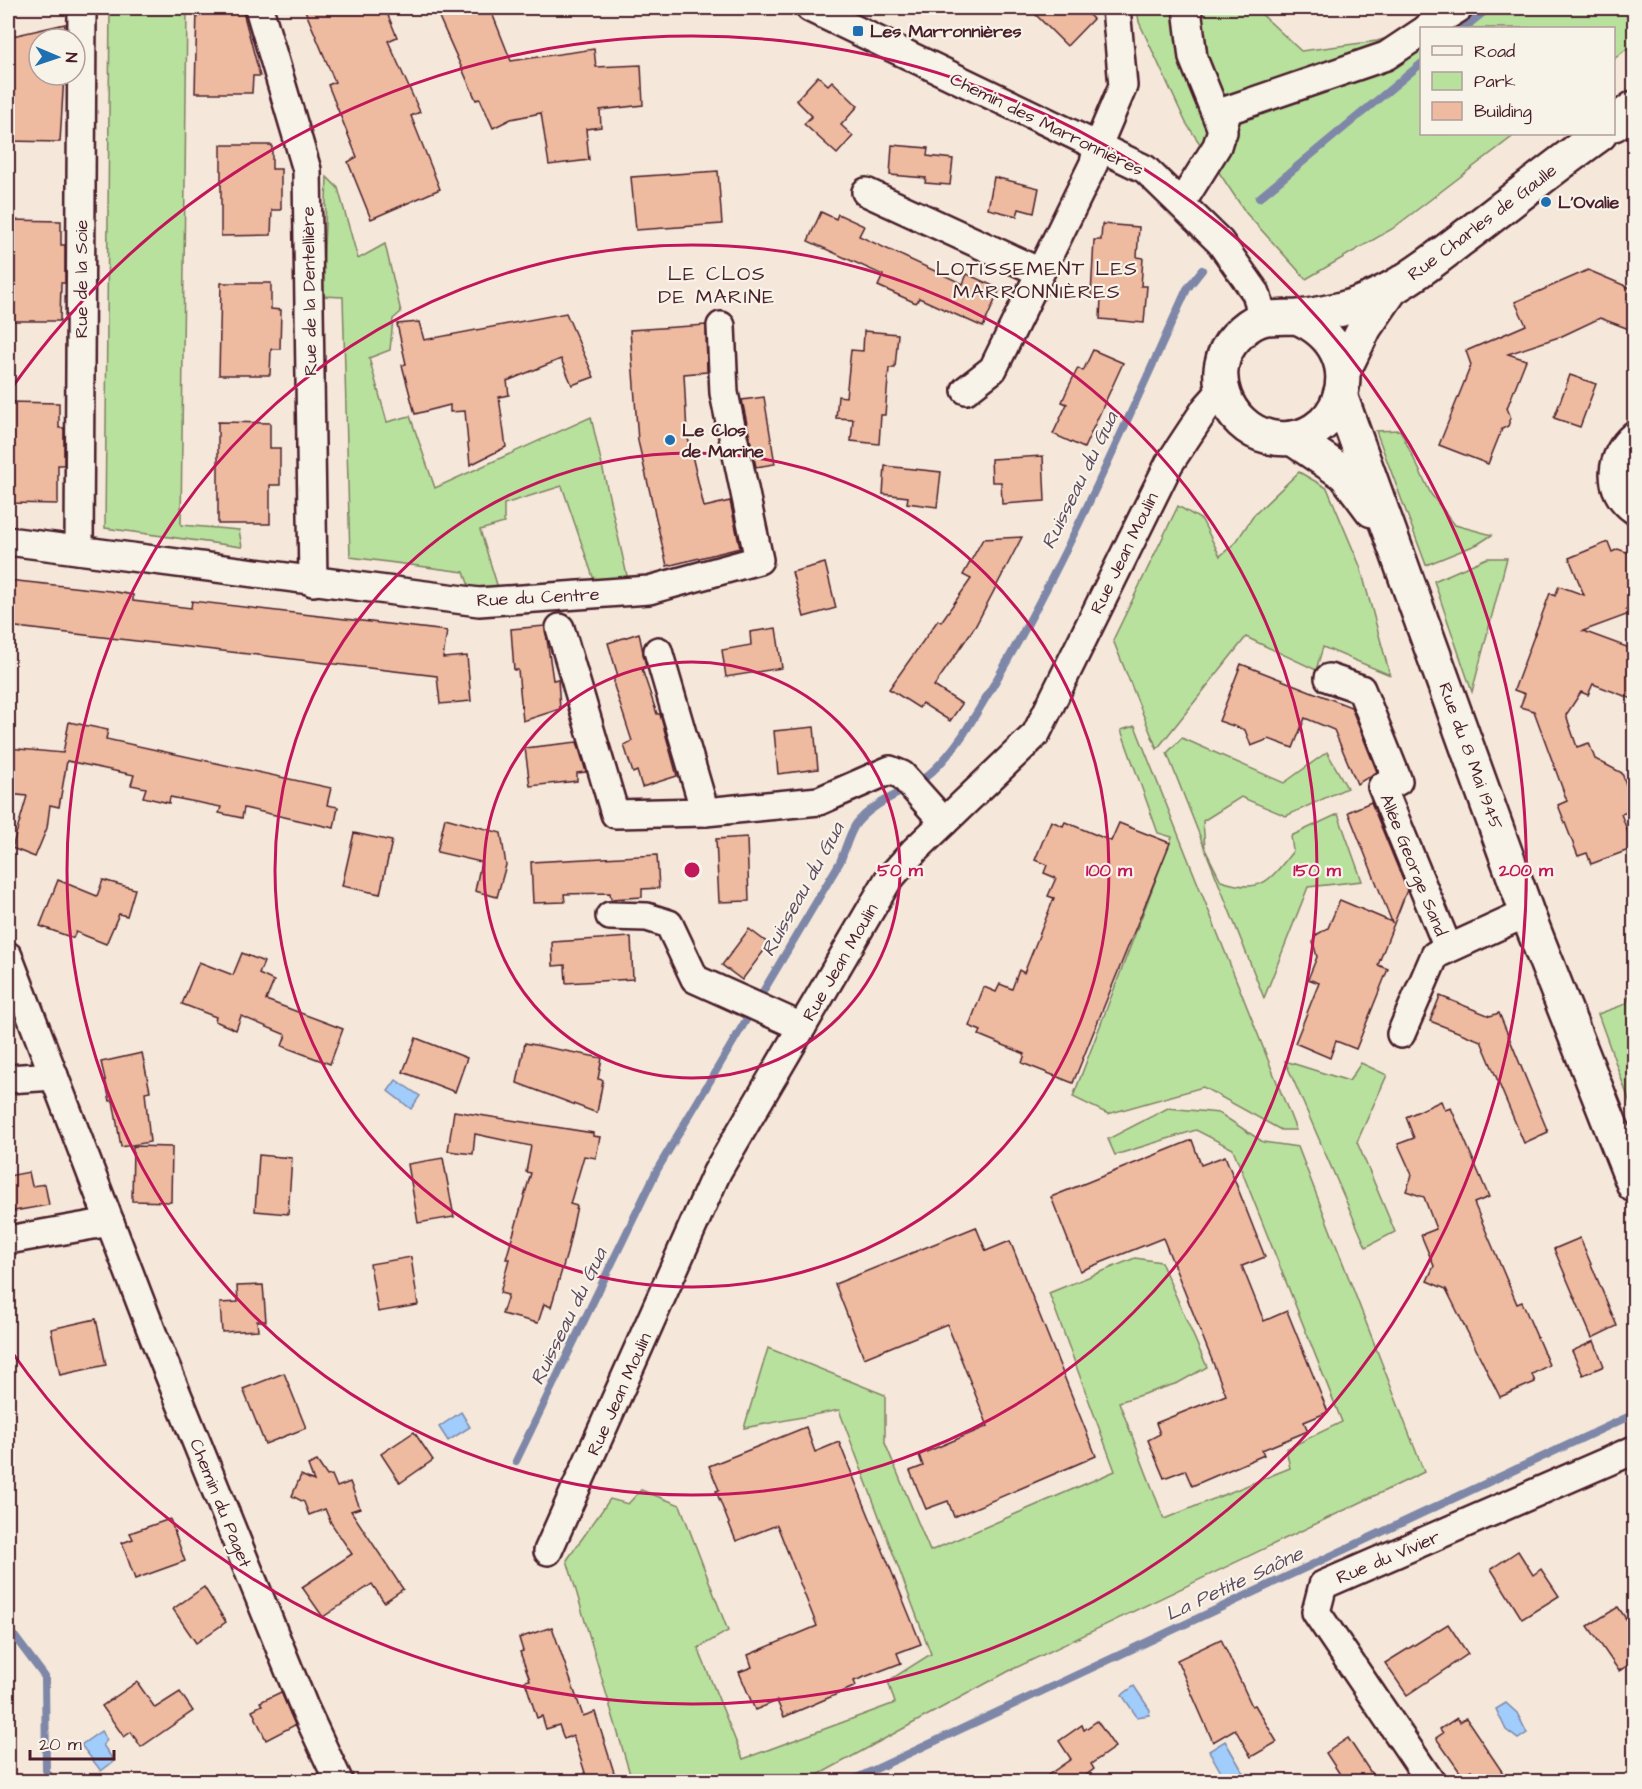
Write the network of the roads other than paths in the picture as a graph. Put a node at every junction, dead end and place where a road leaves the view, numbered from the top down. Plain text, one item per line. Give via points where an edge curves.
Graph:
1 (82, 8) edge
2 (259, 8) edge
3 (810, 8) edge
4 (1116, 8) edge
5 (1187, 8) edge
6 (1459, 8) edge
7 (1429, 27) edge
8 (1420, 33) edge
9 (1635, 108) edge
10 (1615, 123) edge
11 (1223, 132) junction
12 (1599, 135) edge
13 (1098, 145) junction
14 (866, 192) dead end
15 (1182, 202) junction
16 (1040, 272) junction
17 (1392, 288) junction
18 (1297, 317) junction
19 (1263, 318) junction
20 (721, 326) dead end
21 (1342, 383) junction
22 (966, 390) dead end
23 (1222, 390) junction
24 (1635, 435) edge
25 (1292, 438) junction
26 (1635, 510) edge
27 (1387, 528) junction
28 (8, 541) edge
29 (79, 550) junction
30 (313, 582) junction
31 (560, 628) dead end
32 (658, 651) dead end
33 (1329, 678) dead end
34 (705, 812) junction
35 (944, 822) junction
36 (1527, 913) junction
37 (610, 916) dead end
38 (1448, 948) junction
39 (8, 956) edge
40 (802, 1027) junction
41 (1401, 1034) dead end
42 (54, 1076) junction
43 (8, 1079) edge
44 (1635, 1185) edge
45 (110, 1222) junction
46 (8, 1240) edge
47 (1635, 1450) edge
48 (548, 1551) dead end
49 (339, 1782) edge
50 (1431, 1782) edge

1 - 29 street, Rue de la Soie
2 - 30 street, Rue de la Dentellière via 307,170
3 - 13 street, Chemin des Marronnières
4 - 13 street via 1123,86
5 - 11 street via 1193,58
6 - 7 street
8 - 11 street via 1386,56 1228,110
9 - 10 street
11 - 15 street
12 - 17 street, Rue Charles de Gaulle
13 - 15 street, Chemin des Marronnières via 1145,169
13 - 16 street via 1094,162
14 - 16 street
15 - 19 street, Chemin des Marronnières via 1247,277
16 - 22 street via 993,369
17 - 18 street, Rue Charles de Gaulle via 1344,309
17 - 21 street, Rue Charles de Gaulle via 1365,327
18 - 19 street
18 - 21 street via 1315,324 1329,337 1339,353
19 - 23 street via 1233,339 1221,372
20 - 30 street, Rue du Centre via 724,393 759,560 649,590 479,602
21 - 25 street via 1334,411 1308,433
21 - 27 street, Rue du 8 Mai 1945
23 - 25 street via 1232,413 1247,427 1271,438
23 - 35 street, Rue Jean Moulin via 1169,464 1036,734
24 - 26 street via 1623,445 1613,470 1618,493
25 - 27 street, Rue du 8 Mai 1945 via 1345,474
27 - 36 street, Rue du 8 Mai 1945
28 - 29 street, Rue du Centre
29 - 30 street, Rue du Centre
31 - 34 street via 615,814
32 - 34 street
33 - 38 street, Allée George Sand via 1361,689 1398,781 1382,787
34 - 35 street via 819,801 890,770 910,785
35 - 40 street, Rue Jean Moulin via 888,880
36 - 38 street
36 - 44 street, Rue du 8 Mai 1945
37 - 40 street via 647,917 669,924 695,979
38 - 41 street via 1435,955
39 - 42 street, Chemin du Paget
40 - 48 street, Rue Jean Moulin via 717,1172
42 - 43 street
42 - 45 street, Chemin du Paget
45 - 46 street
45 - 49 street, Chemin du Paget via 304,1707
47 - 50 street, Rue du Vivier via 1323,1585 1316,1612

